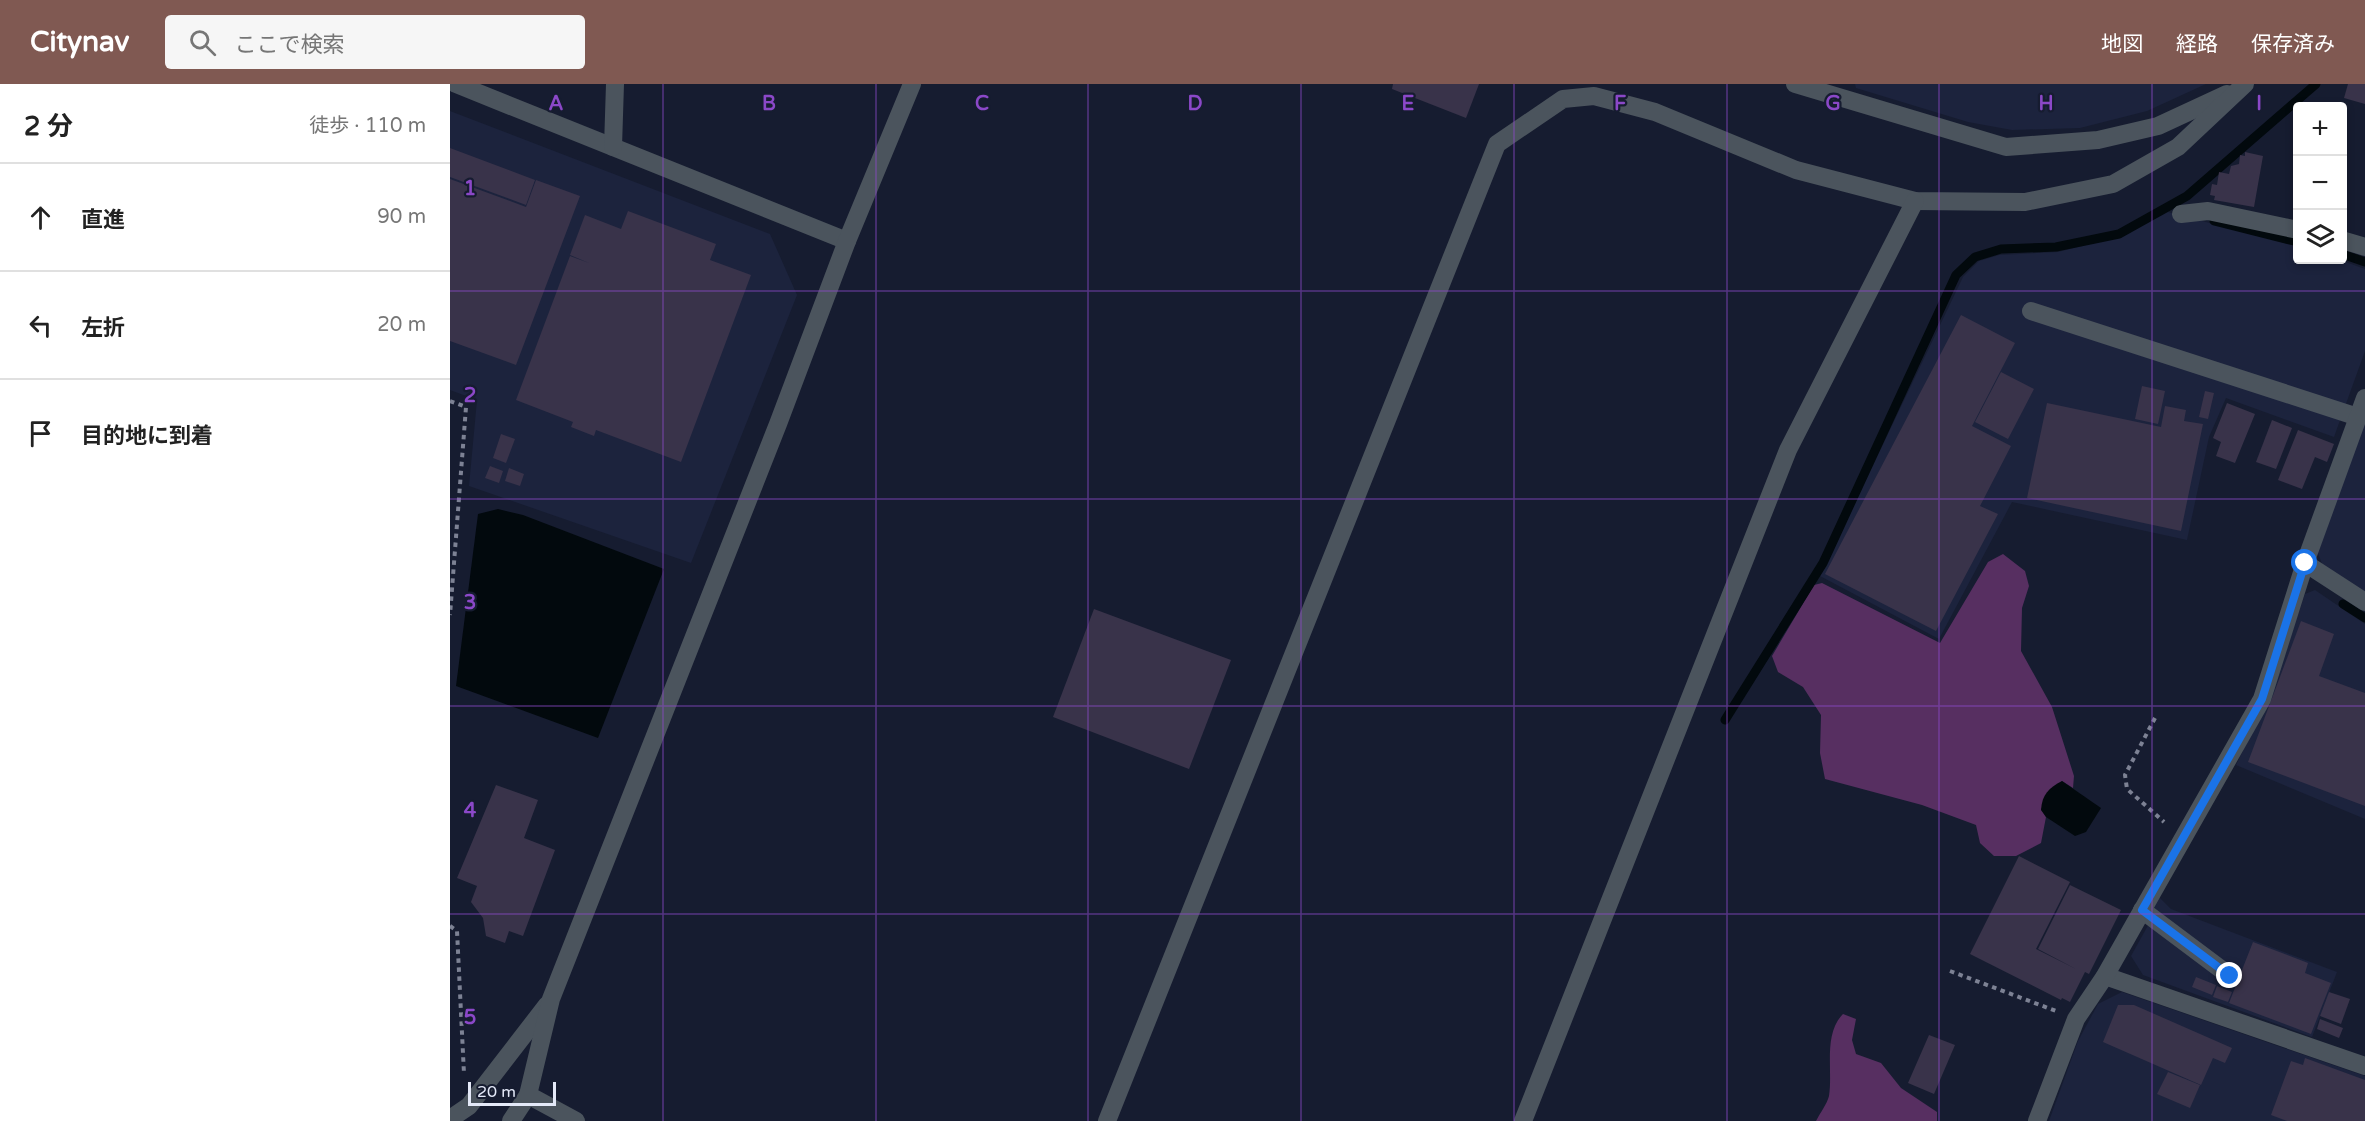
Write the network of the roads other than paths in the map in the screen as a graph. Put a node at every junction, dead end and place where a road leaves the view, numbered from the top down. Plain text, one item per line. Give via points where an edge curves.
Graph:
1 (456, 84) edge
2 (615, 84) edge
3 (912, 84) edge
4 (1795, 84) edge
5 (2242, 86) edge
6 (1832, 89) edge
7 (613, 147) junction
8 (1915, 201) junction
9 (2181, 214) dead end
10 (2293, 229) edge
11 (846, 241) junction
12 (2347, 241) edge
13 (2365, 247) edge
14 (2031, 311) dead end
15 (2365, 398) edge
16 (2358, 417) junction
17 (2305, 563) junction
18 (2365, 602) edge
19 (2142, 910) junction
20 (2105, 976) junction
21 (2230, 976) dead end
22 (551, 999) junction
23 (2365, 1066) edge
24 (528, 1095) junction
25 (450, 1119) edge
26 (511, 1121) edge
27 (576, 1121) edge
28 (1107, 1121) edge
29 (1523, 1121) edge
30 (2037, 1121) edge

1 - 7 street
2 - 7 street
3 - 11 street
4 - 6 street
5 - 6 street via 2158,126 2098,140 2006,147
5 - 8 street via 2178,147 2113,184 2025,202
7 - 11 street
8 - 28 street via 1796,170 1655,112 1594,96 1563,99 1497,144
8 - 29 street via 1788,450
9 - 10 street via 2208,211
11 - 22 street
12 - 13 street
14 - 16 street
15 - 16 street
16 - 17 street
17 - 18 street
17 - 19 street via 2262,699
19 - 20 street
19 - 21 street
20 - 23 street
20 - 30 street via 2076,1019
22 - 24 street
22 - 25 street via 469,1106
24 - 26 street
24 - 27 street

